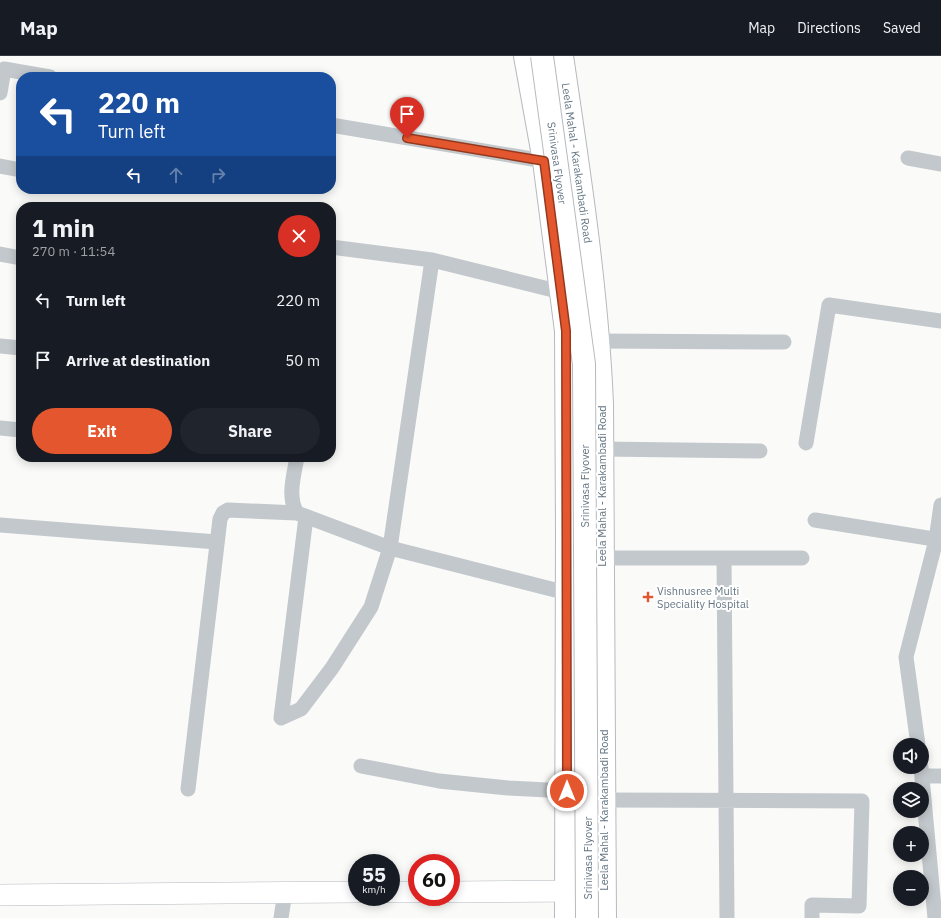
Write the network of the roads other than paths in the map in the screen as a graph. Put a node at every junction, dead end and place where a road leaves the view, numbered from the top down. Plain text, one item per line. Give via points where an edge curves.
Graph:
1 (525, 56) edge
2 (542, 56) edge
3 (562, 56) edge
4 (3, 65) edge
5 (30, 72) edge
6 (0, 93) edge
7 (336, 126) edge
8 (908, 158) dead end
9 (544, 161) junction
10 (941, 164) edge
11 (0, 166) edge
12 (16, 169) edge
13 (336, 247) edge
14 (0, 254) edge
15 (16, 257) edge
16 (432, 260) junction
17 (561, 292) junction
18 (941, 321) edge
19 (599, 341) junction
20 (784, 342) dead end
21 (0, 346) edge
22 (16, 348) edge
23 (0, 428) edge
24 (16, 430) edge
25 (806, 443) dead end
26 (601, 450) junction
27 (760, 451) dead end
28 (296, 462) edge
29 (941, 505) edge
30 (301, 515) junction
31 (815, 520) dead end
32 (0, 525) edge
33 (939, 540) edge
34 (217, 542) junction
35 (390, 548) junction
36 (602, 558) junction
37 (802, 558) dead end
38 (724, 559) junction
39 (567, 593) junction
40 (917, 738) edge
41 (361, 766) dead end
42 (929, 773) edge
43 (921, 774) edge
44 (941, 776) edge
45 (188, 789) dead end
46 (567, 791) junction
47 (605, 800) junction
48 (726, 801) junction
49 (605, 891) junction
50 (285, 892) junction
51 (348, 892) edge
52 (460, 892) edge
53 (565, 892) junction
54 (0, 895) edge
55 (281, 918) edge
56 (566, 918) edge
57 (588, 918) edge
58 (605, 918) edge
59 (727, 918) edge
60 (812, 918) edge
61 (935, 918) edge

1 - 9 main road
2 - 57 main road, Srinivasa Flyover, bridge via 584,364
3 - 19 main road, Leela Mahal - Karakambadi Road
4 - 5 street
4 - 6 street
7 - 9 street
8 - 10 street
9 - 17 main road
11 - 12 street
13 - 16 street
14 - 15 street
16 - 17 street
16 - 35 street
17 - 39 main road via 566,331
18 - 25 street via 829,306
19 - 20 street
19 - 26 main road, Leela Mahal - Karakambadi Road
21 - 22 street
23 - 24 street
26 - 27 street
26 - 36 main road, Leela Mahal - Karakambadi Road
28 - 30 street via 292,495 293,506
29 - 33 street
30 - 34 street via 228,510 220,519
30 - 35 street
30 - 35 street via 281,718 301,709 332,668 371,607
31 - 33 street
32 - 34 street
33 - 40 street via 906,657
34 - 45 street
35 - 39 street
36 - 38 street
36 - 47 main road, Leela Mahal - Karakambadi Road
37 - 38 street
38 - 48 street
39 - 46 main road
41 - 46 street via 440,782
42 - 44 street
43 - 61 street
46 - 53 main road
47 - 48 street
47 - 49 main road, Leela Mahal - Karakambadi Road
48 - 59 street
48 - 60 street via 862,801 859,906 812,905
49 - 53 street
49 - 58 main road, Leela Mahal - Karakambadi Road
50 - 51 street
50 - 54 street
50 - 55 street
52 - 53 street
53 - 56 main road

